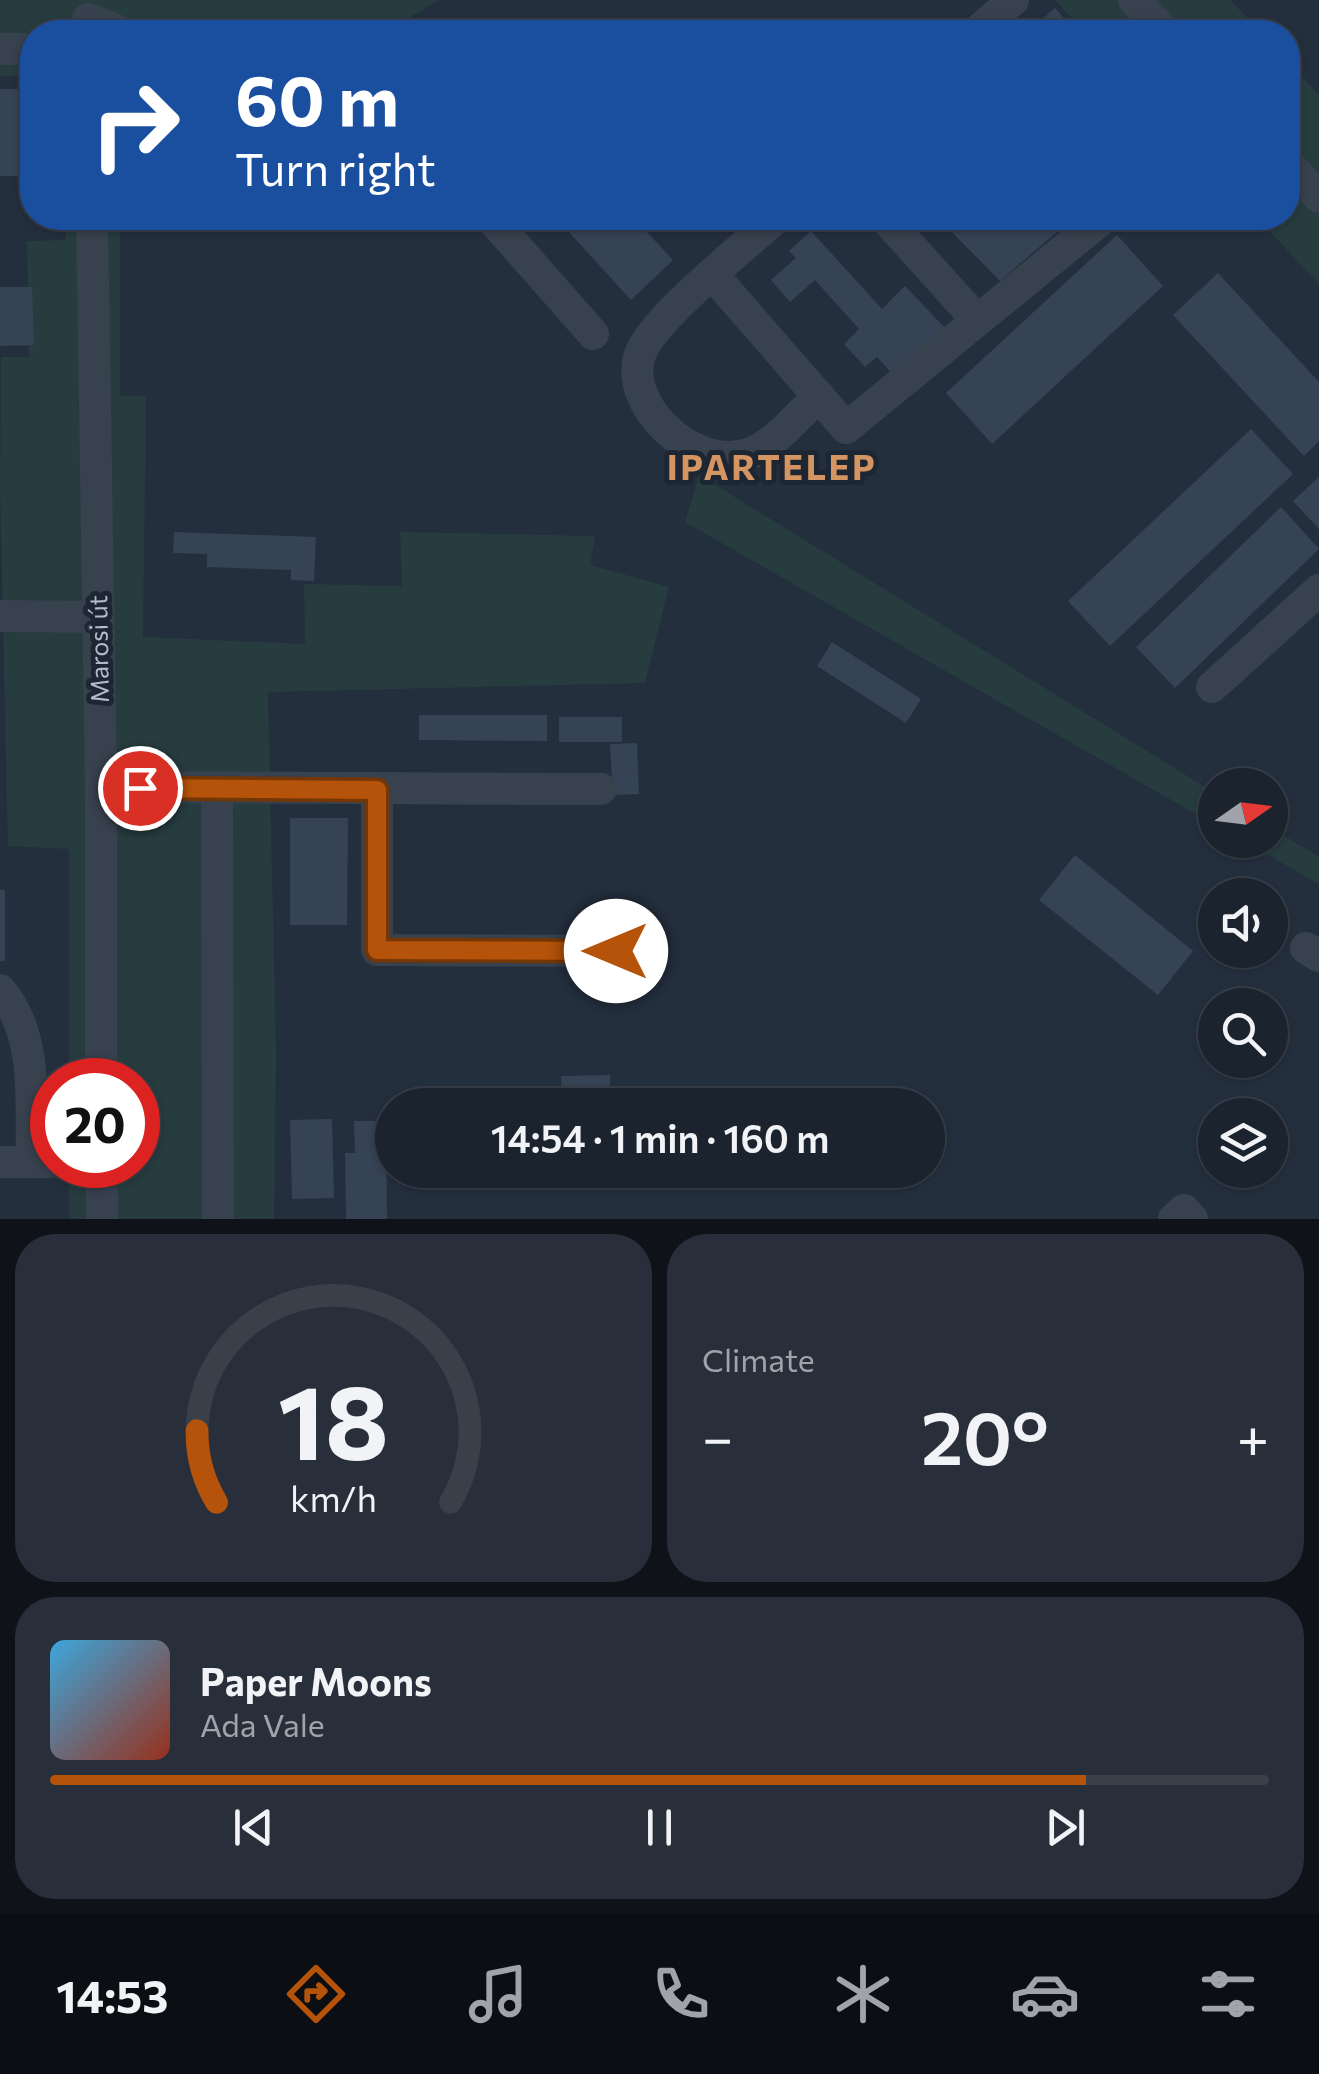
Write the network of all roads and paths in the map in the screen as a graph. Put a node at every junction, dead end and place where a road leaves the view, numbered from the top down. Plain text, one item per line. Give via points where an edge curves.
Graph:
1 (1012, 0) edge
2 (1134, 0) edge
3 (990, 20) edge
4 (1153, 20) edge
5 (1300, 177) edge
6 (1319, 197) edge
7 (92, 230) edge
8 (502, 230) edge
9 (763, 230) edge
10 (896, 230) edge
11 (1088, 230) edge
12 (713, 275) junction
13 (977, 320) junction
14 (593, 334) dead end
15 (819, 396) junction
16 (1319, 590) edge
17 (0, 616) edge
18 (98, 616) junction
19 (1212, 687) dead end
20 (101, 787) junction
21 (601, 788) dead end
22 (218, 789) junction
23 (377, 790) junction
24 (616, 951) dead end
25 (0, 990) edge
26 (102, 1058) edge
27 (28, 1162) edge
28 (102, 1188) edge
29 (102, 1219) edge
30 (218, 1219) edge
31 (1174, 1219) edge
32 (1192, 1219) edge

1 - 3 street
2 - 4 street
5 - 6 street
7 - 18 street, Marosi út
8 - 14 street
9 - 12 street
10 - 13 street
11 - 13 street
12 - 15 street
12 - 15 street via 656,328 637,362 650,411 662,425 701,454 748,454
13 - 15 street via 846,428
16 - 19 street
17 - 18 street
18 - 20 street, Marosi út
20 - 22 street
20 - 26 street, Marosi út
21 - 23 street
22 - 23 street
22 - 30 street
23 - 24 street via 377,950
25 - 27 street via 26,1035
28 - 29 street
31 - 32 street via 1184,1210

